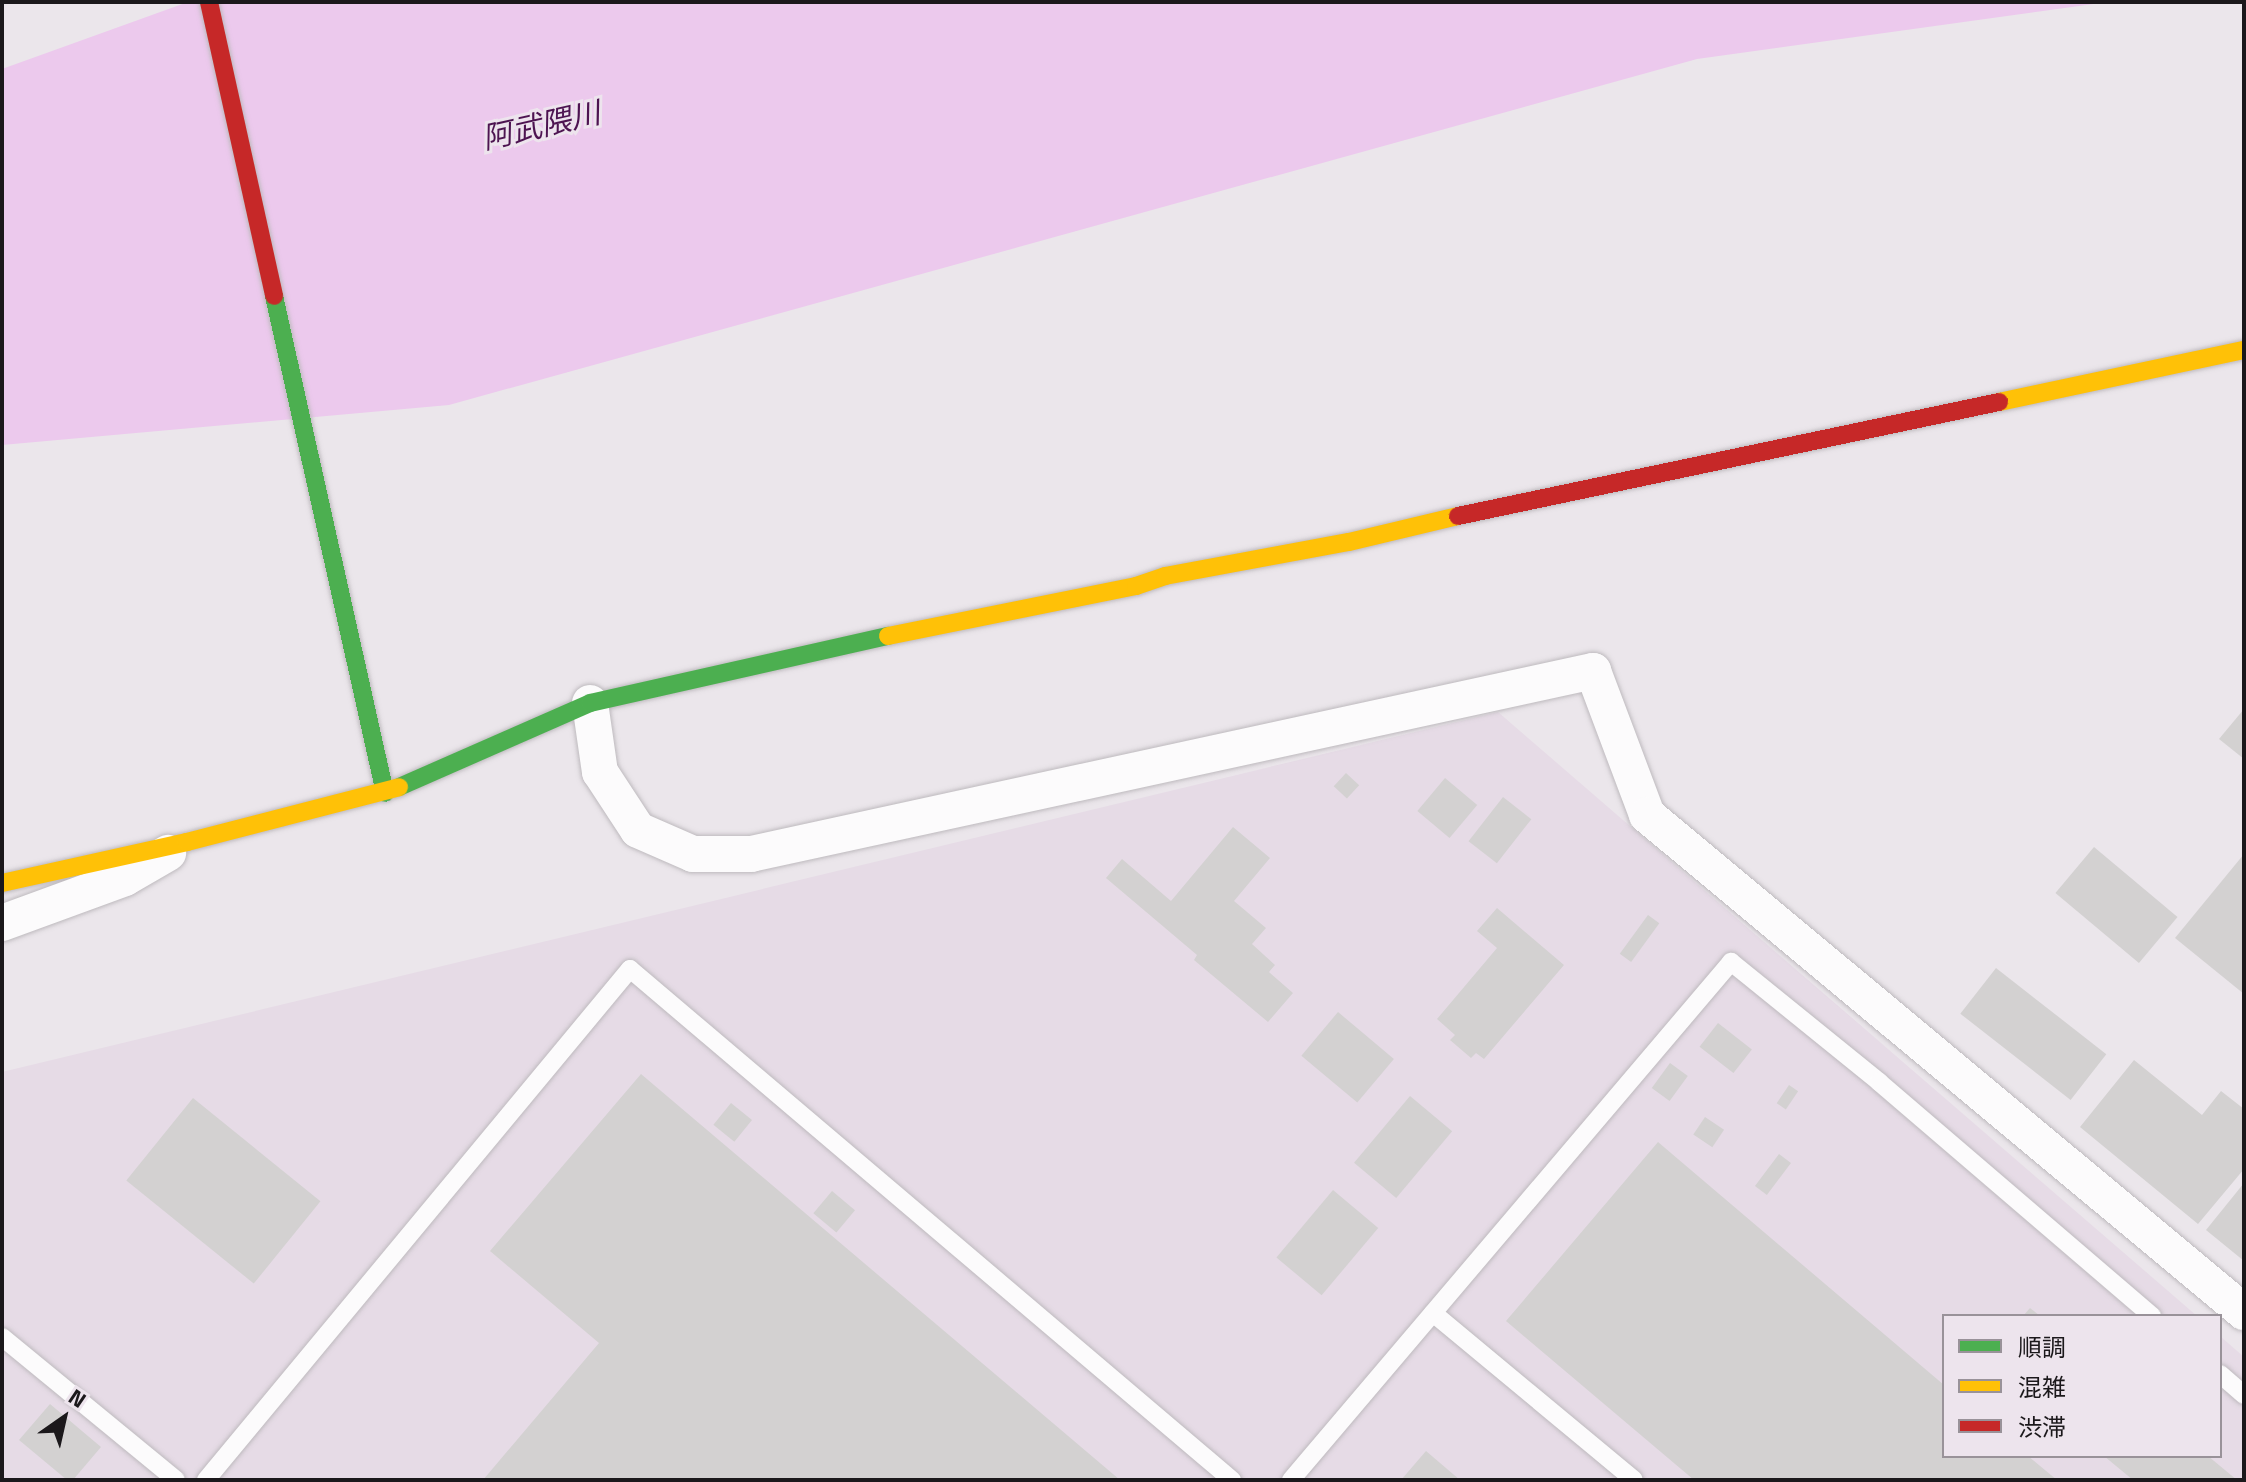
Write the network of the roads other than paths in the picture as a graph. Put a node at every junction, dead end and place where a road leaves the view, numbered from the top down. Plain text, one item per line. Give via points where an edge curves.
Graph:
1 (209, 2) edge
2 (2244, 350) edge
3 (590, 703) junction
4 (385, 793) junction
5 (187, 842) junction
6 (2, 883) edge
7 (2, 923) edge
8 (2244, 1312) edge
9 (1433, 1313) junction
10 (2150, 1314) edge
11 (2, 1337) edge
12 (2222, 1376) edge
13 (2244, 1395) edge
14 (176, 1480) edge
15 (207, 1480) edge
16 (1232, 1480) edge
17 (1291, 1480) edge
18 (1634, 1480) edge

1 - 4 street
2 - 3 street via 1349,542 1165,576
3 - 4 street
3 - 8 street via 600,772 638,830 693,854 751,854 1593,671 1647,815
4 - 5 street
5 - 6 street
5 - 7 street via 125,878
9 - 10 lane via 1731,962
9 - 17 lane
9 - 18 lane
11 - 14 lane
12 - 13 lane
15 - 16 lane via 630,969

